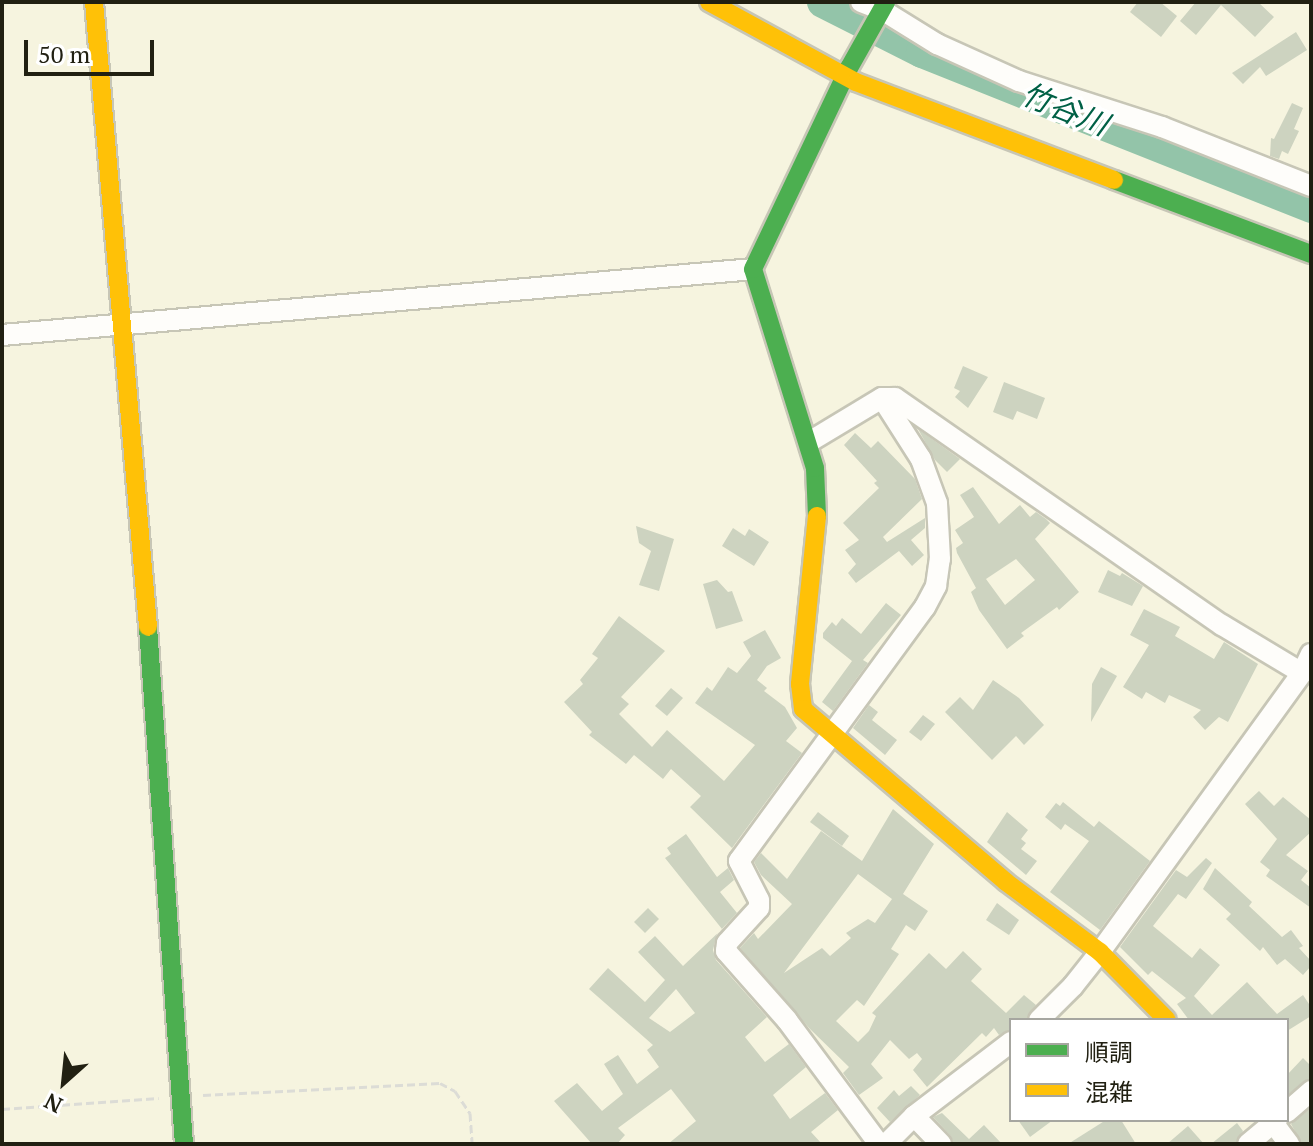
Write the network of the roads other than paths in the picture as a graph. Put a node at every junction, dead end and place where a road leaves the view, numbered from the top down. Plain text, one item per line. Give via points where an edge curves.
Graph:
1 (94, 2) edge
2 (709, 2) edge
3 (876, 8) edge
4 (847, 72) junction
5 (1311, 186) edge
6 (1311, 254) edge
7 (753, 269) junction
8 (121, 323) junction
9 (2, 335) edge
10 (882, 398) junction
11 (809, 442) junction
12 (1307, 663) edge
13 (830, 732) junction
14 (1100, 952) junction
15 (1041, 1018) edge
16 (1165, 1018) edge
17 (1009, 1044) edge
18 (1311, 1091) edge
19 (1289, 1109) edge
20 (914, 1116) junction
21 (1274, 1122) edge
22 (1278, 1122) edge
23 (184, 1144) edge
24 (879, 1144) edge
25 (886, 1144) edge
26 (941, 1144) edge
27 (1248, 1144) edge
28 (1289, 1144) edge

1 - 8 street
2 - 4 street
3 - 4 street
3 - 5 street via 937,44 1019,81 1162,127
4 - 6 street
4 - 7 street
7 - 8 street
7 - 11 street
8 - 9 street
8 - 23 street via 160,763
10 - 11 street
10 - 12 street via 895,398 1222,625
10 - 13 street via 921,459 937,503 936,586
11 - 13 street via 817,519 800,684 803,709
12 - 14 street
13 - 14 street via 1006,882
13 - 24 street via 739,861 759,908 727,943 726,951 787,1020
14 - 15 street
14 - 16 street
17 - 20 street
18 - 19 street
20 - 25 street
20 - 26 street
21 - 27 street
22 - 28 street

